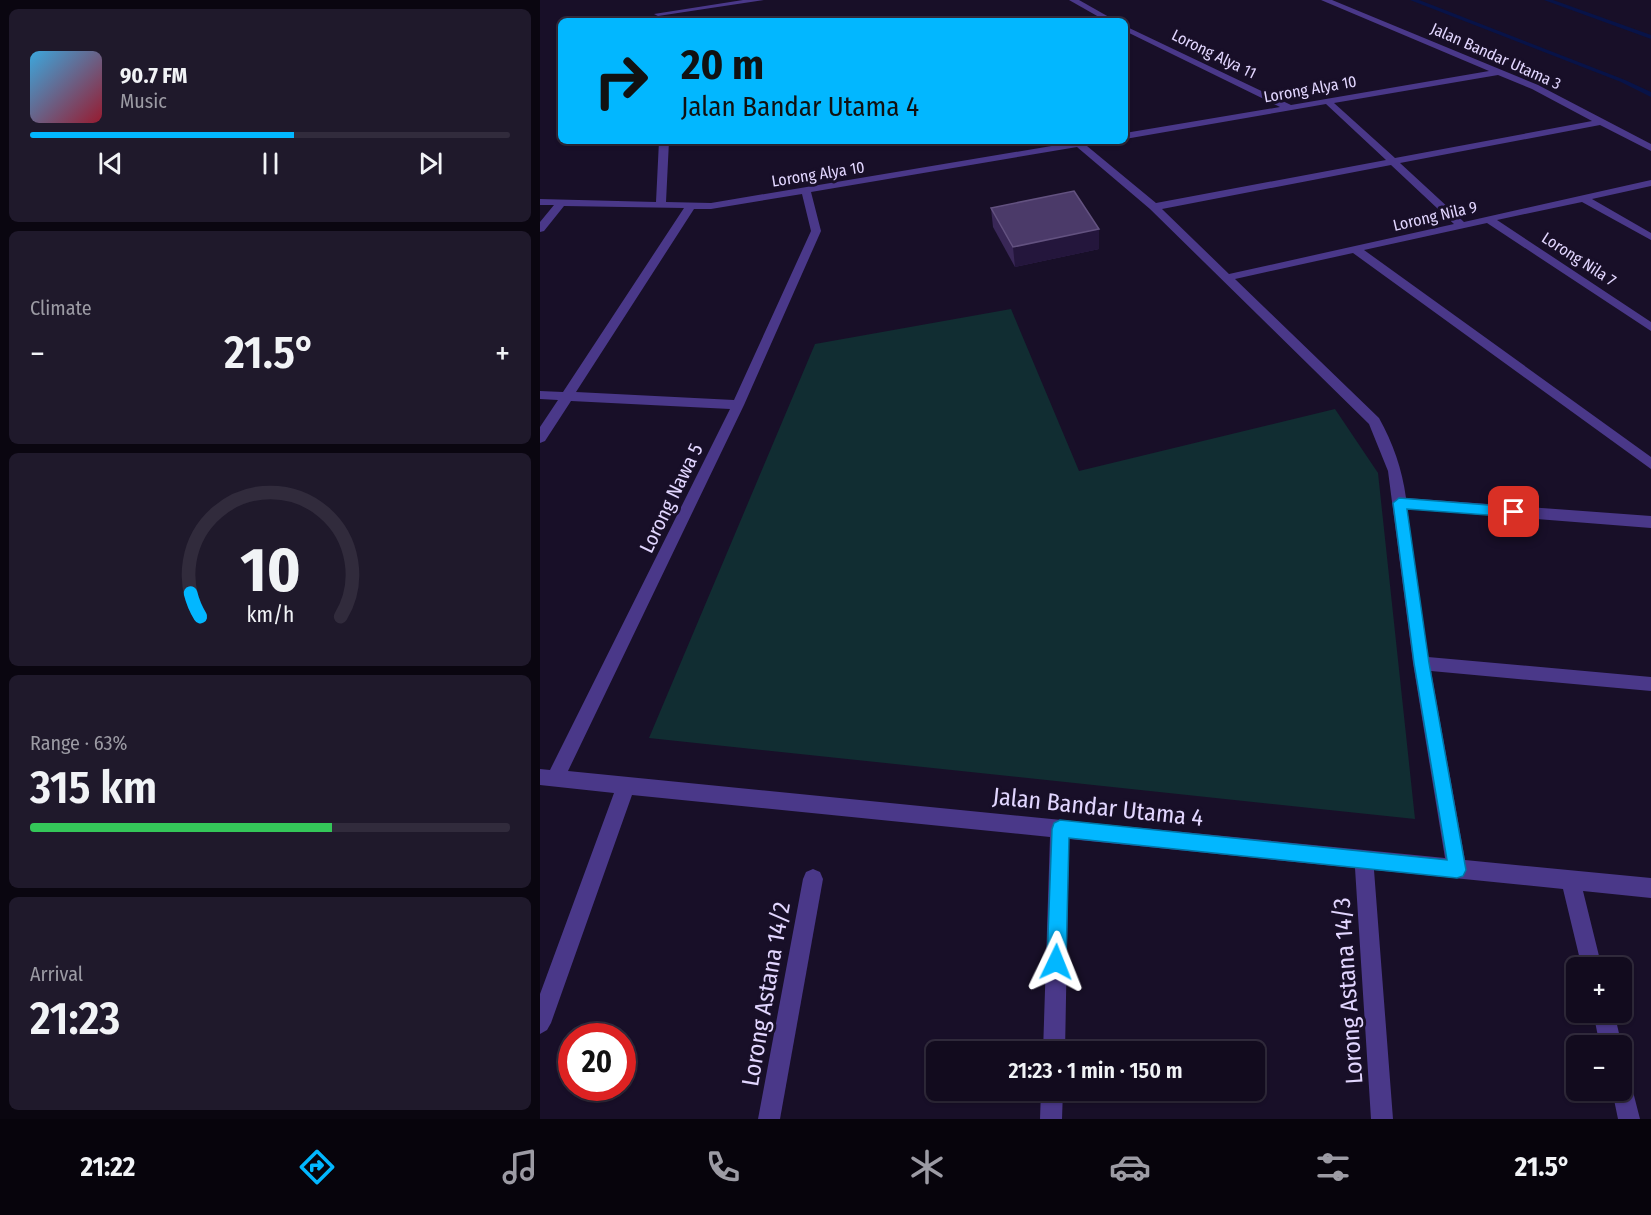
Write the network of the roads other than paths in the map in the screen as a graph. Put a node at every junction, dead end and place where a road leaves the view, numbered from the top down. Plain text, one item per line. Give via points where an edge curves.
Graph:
1 (760, 0) edge
2 (1073, 0) edge
3 (1325, 0) edge
4 (659, 14) edge
5 (1106, 18) edge
6 (1128, 30) edge
7 (1500, 72) junction
8 (1327, 101) junction
9 (1290, 108) junction
10 (1601, 122) junction
11 (1128, 135) edge
12 (664, 144) edge
13 (1079, 144) joint
14 (1651, 148) edge
15 (1392, 161) junction
16 (1651, 183) edge
17 (806, 192) junction
18 (1583, 198) junction
19 (540, 202) edge
20 (561, 203) junction
21 (661, 206) junction
22 (690, 207) junction
23 (1154, 207) junction
24 (1488, 219) junction
25 (1462, 225) junction
26 (540, 229) edge
27 (1651, 237) edge
28 (1355, 249) junction
29 (1226, 278) junction
30 (1651, 327) edge
31 (540, 395) edge
32 (567, 397) junction
33 (738, 405) junction
34 (540, 438) edge
35 (1651, 464) edge
36 (1399, 503) junction
37 (1651, 522) edge
38 (1421, 663) junction
39 (1651, 684) edge
40 (547, 778) edge
41 (626, 785) junction
42 (1060, 829) junction
43 (1364, 860) junction
44 (1457, 870) junction
45 (813, 879) dead end
46 (1571, 880) junction
47 (1651, 888) edge
48 (1589, 957) edge
49 (540, 1023) edge
50 (1054, 1041) edge
51 (1052, 1101) edge
52 (1625, 1101) edge
53 (768, 1119) edge
54 (1052, 1119) edge
55 (1382, 1119) edge
56 (1629, 1119) edge

1 - 4 street
2 - 5 street
3 - 7 street, Jalan Bandar Utama 3
6 - 9 street, Lorong Alya 11
7 - 8 street, Lorong Alya 10
7 - 10 street, Jalan Bandar Utama 3
8 - 9 street, Lorong Alya 10
8 - 15 street
9 - 11 street, Lorong Alya 10
10 - 14 street, Jalan Bandar Utama 3
10 - 15 street
12 - 21 street
13 - 17 street, Lorong Alya 10
13 - 23 street
15 - 23 street
15 - 25 street
16 - 18 street, Lorong Nila 9
17 - 22 street, Lorong Alya 10
17 - 33 street, Lorong Nawa 5 via 816,231
18 - 24 street, Lorong Nila 9
18 - 27 street
19 - 20 street, Lorong Alya 10
20 - 21 street, Lorong Alya 10
20 - 26 street
21 - 22 street, Lorong Alya 10
22 - 32 street
23 - 29 street
24 - 25 street, Lorong Nila 9
24 - 30 street, Lorong Nila 7
25 - 28 street, Lorong Nila 9
28 - 29 street, Lorong Nila 9
28 - 35 street
29 - 36 street via 1374,421 1395,471
31 - 32 street
32 - 33 street
32 - 34 street
33 - 40 street, Lorong Nawa 5
36 - 37 street
36 - 38 street
38 - 39 street
38 - 44 street
40 - 41 street, Jalan Bandar Utama 4
41 - 42 street, Jalan Bandar Utama 4
41 - 49 street
42 - 43 street, Jalan Bandar Utama 4
42 - 50 street
43 - 44 street, Jalan Bandar Utama 4
43 - 55 street, Lorong Astana 14/3
44 - 46 street, Jalan Bandar Utama 4
45 - 53 street, Lorong Astana 14/2
46 - 47 street, Jalan Bandar Utama 4
46 - 48 street
51 - 54 street
52 - 56 street

